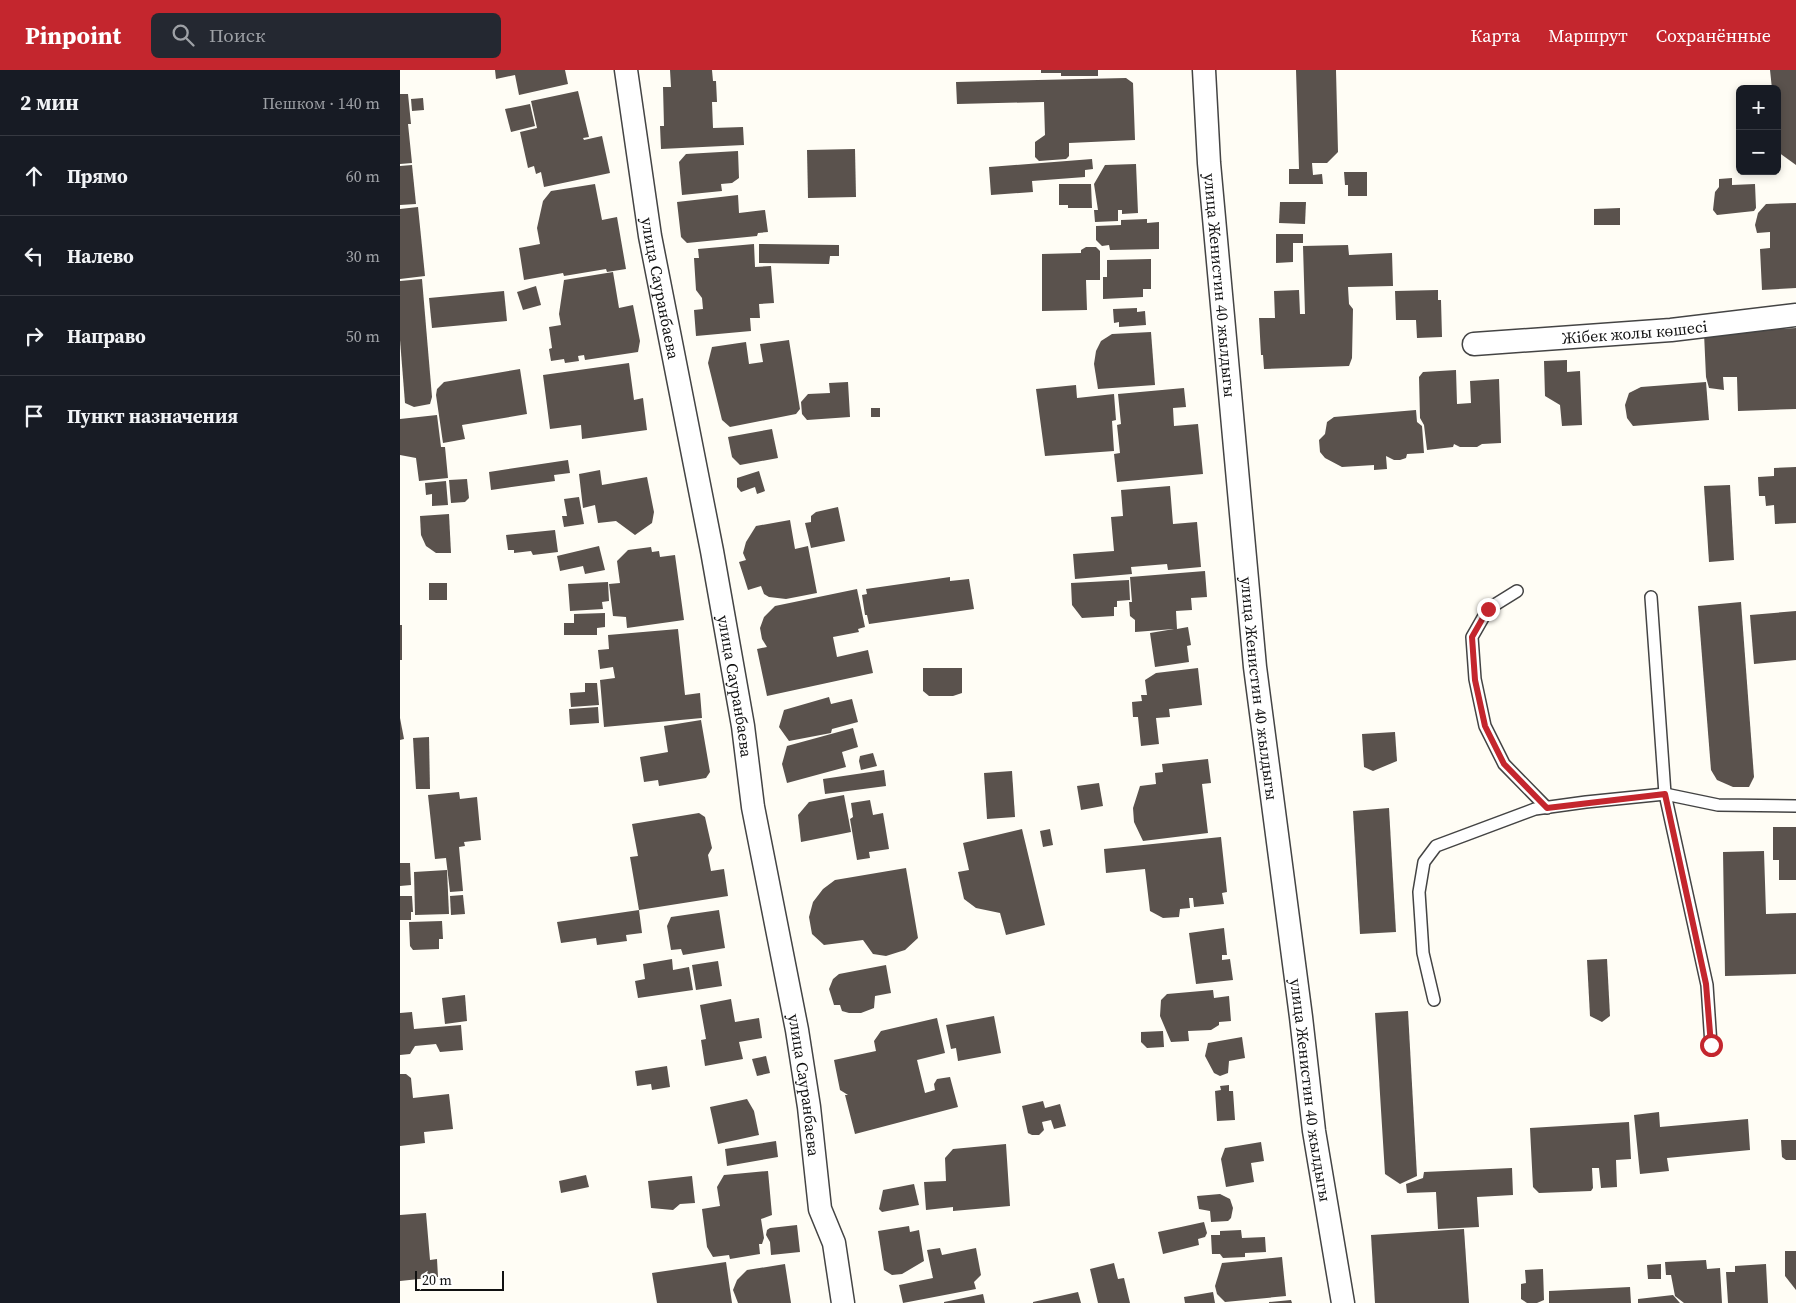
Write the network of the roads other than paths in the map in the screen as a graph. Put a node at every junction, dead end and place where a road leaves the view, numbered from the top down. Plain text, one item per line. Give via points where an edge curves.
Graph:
1 (626, 70) edge
2 (1204, 70) edge
3 (1796, 315) edge
4 (1474, 344) dead end
5 (1516, 592) dead end
6 (1651, 597) dead end
7 (1665, 794) junction
8 (1796, 806) edge
9 (1547, 808) junction
10 (1434, 1000) dead end
11 (1711, 1045) dead end
12 (843, 1303) edge
13 (1343, 1303) edge

1 - 12 street, улица Сауранбаева via 650,236 712,551 743,726 753,807 797,1030 820,1208 834,1243
2 - 13 street, улица Женистин 40 жылдыгы via 1209,163 1255,667 1314,1131
3 - 4 street, Жібек жолы көшесі via 1671,330
5 - 9 lane via 1488,609 1472,637 1475,680 1485,726 1504,764
6 - 7 lane
7 - 8 lane via 1718,805
7 - 9 lane
7 - 11 lane via 1706,984
9 - 10 lane via 1535,809 1436,846 1424,862 1419,892 1423,953

